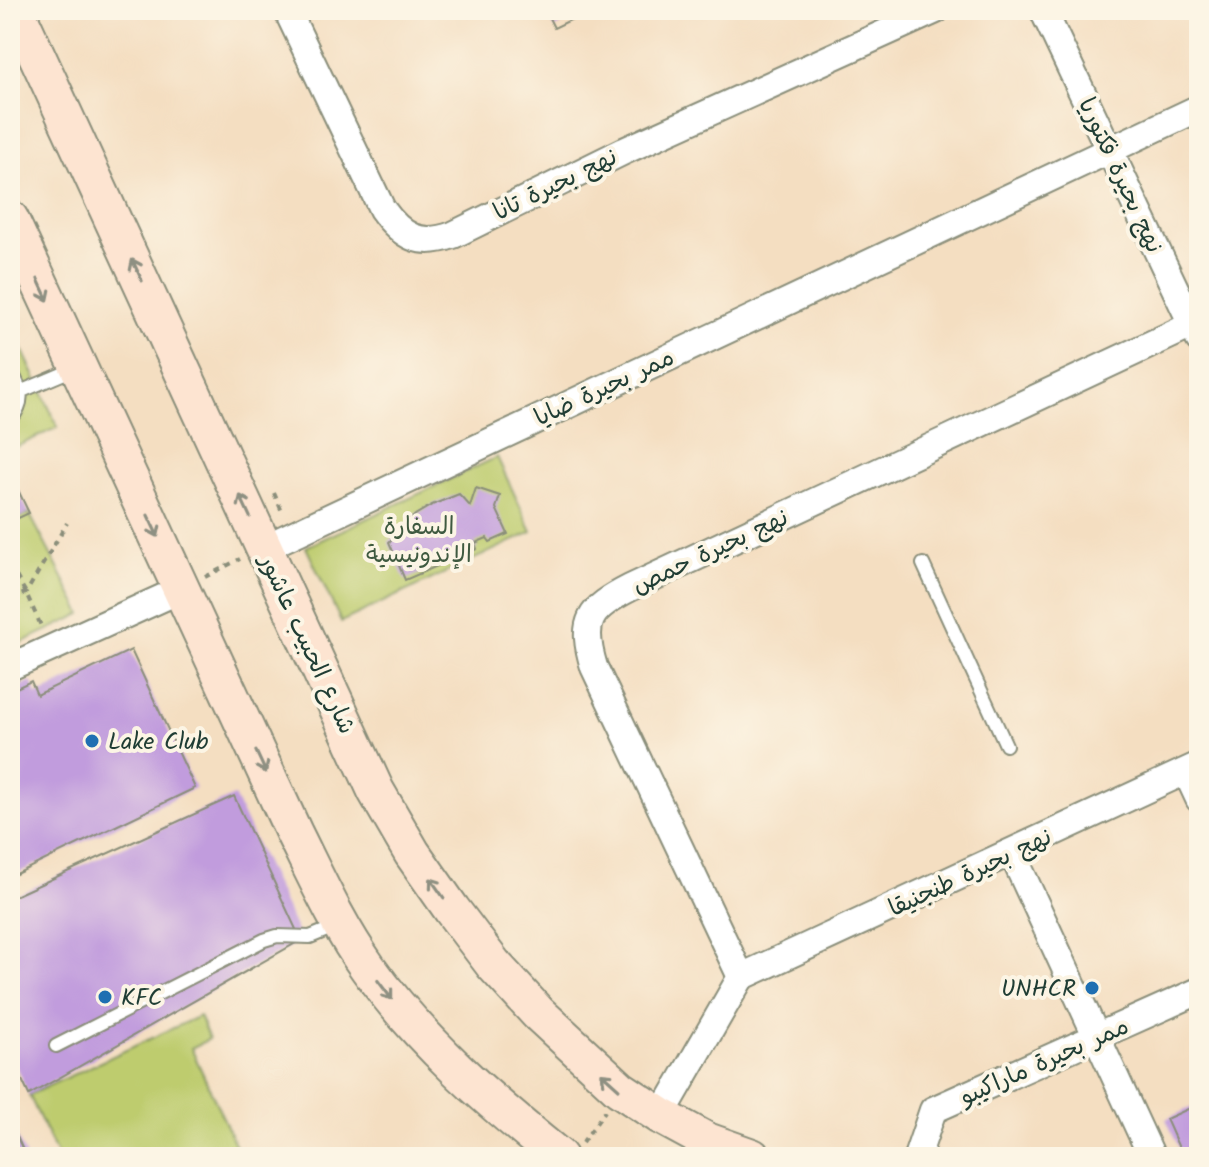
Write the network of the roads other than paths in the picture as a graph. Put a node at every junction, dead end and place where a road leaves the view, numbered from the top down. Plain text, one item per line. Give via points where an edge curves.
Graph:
1 (16, 10) edge
2 (287, 10) edge
3 (936, 10) edge
4 (1043, 10) edge
5 (1199, 108) edge
6 (1109, 150) junction
7 (10, 219) edge
8 (1196, 333) edge
9 (78, 367) junction
10 (10, 368) edge
11 (22, 391) junction
12 (10, 421) edge
13 (264, 548) junction
14 (923, 564) dead end
15 (182, 589) junction
16 (10, 667) edge
17 (1006, 745) dead end
18 (1193, 768) edge
19 (1199, 799) edge
20 (1012, 853) junction
21 (340, 924) junction
22 (741, 977) junction
23 (1199, 991) edge
24 (1097, 1037) junction
25 (56, 1046) dead end
26 (661, 1116) junction
27 (568, 1153) edge
28 (752, 1157) edge
29 (917, 1157) edge
30 (1152, 1157) edge

13 -> 1 main road, شارع الحبيب عاشور
2 - 3 street, نهج بحيرة تانا via 382,209 415,240 436,241
4 - 6 street, نهج بحيرة فكتوريا
5 - 6 street, ممر بحيرة ضايا
6 - 8 street, نهج بحيرة فكتوريا
6 - 13 street, ممر بحيرة ضايا
7 -> 9 main road
8 - 22 street, نهج بحيرة حمص via 630,588 595,611 588,629 594,667
9 - 11 lane
9 -> 15 main road
10 - 11 lane
11 - 12 lane via 21,405
26 -> 13 main road, شارع الحبيب عاشور via 620,1089 538,1013 493,964 412,853 376,791
14 - 17 lane
15 - 16 street
15 -> 21 main road
18 - 19 street
18 - 20 street, نهج بحيرة طنجنيقا
20 - 22 street, نهج بحيرة طنجنيقا
20 - 24 street
21 - 25 lane via 310,937 264,940
21 -> 27 main road via 398,1008 470,1082 519,1126
22 - 26 street
23 - 24 street, ممر بحيرة ماراكيبو
24 - 29 street, ممر بحيرة ماراكيبو via 933,1110
24 - 30 street
26 - 28 main road, شارع الحبيب عاشور

